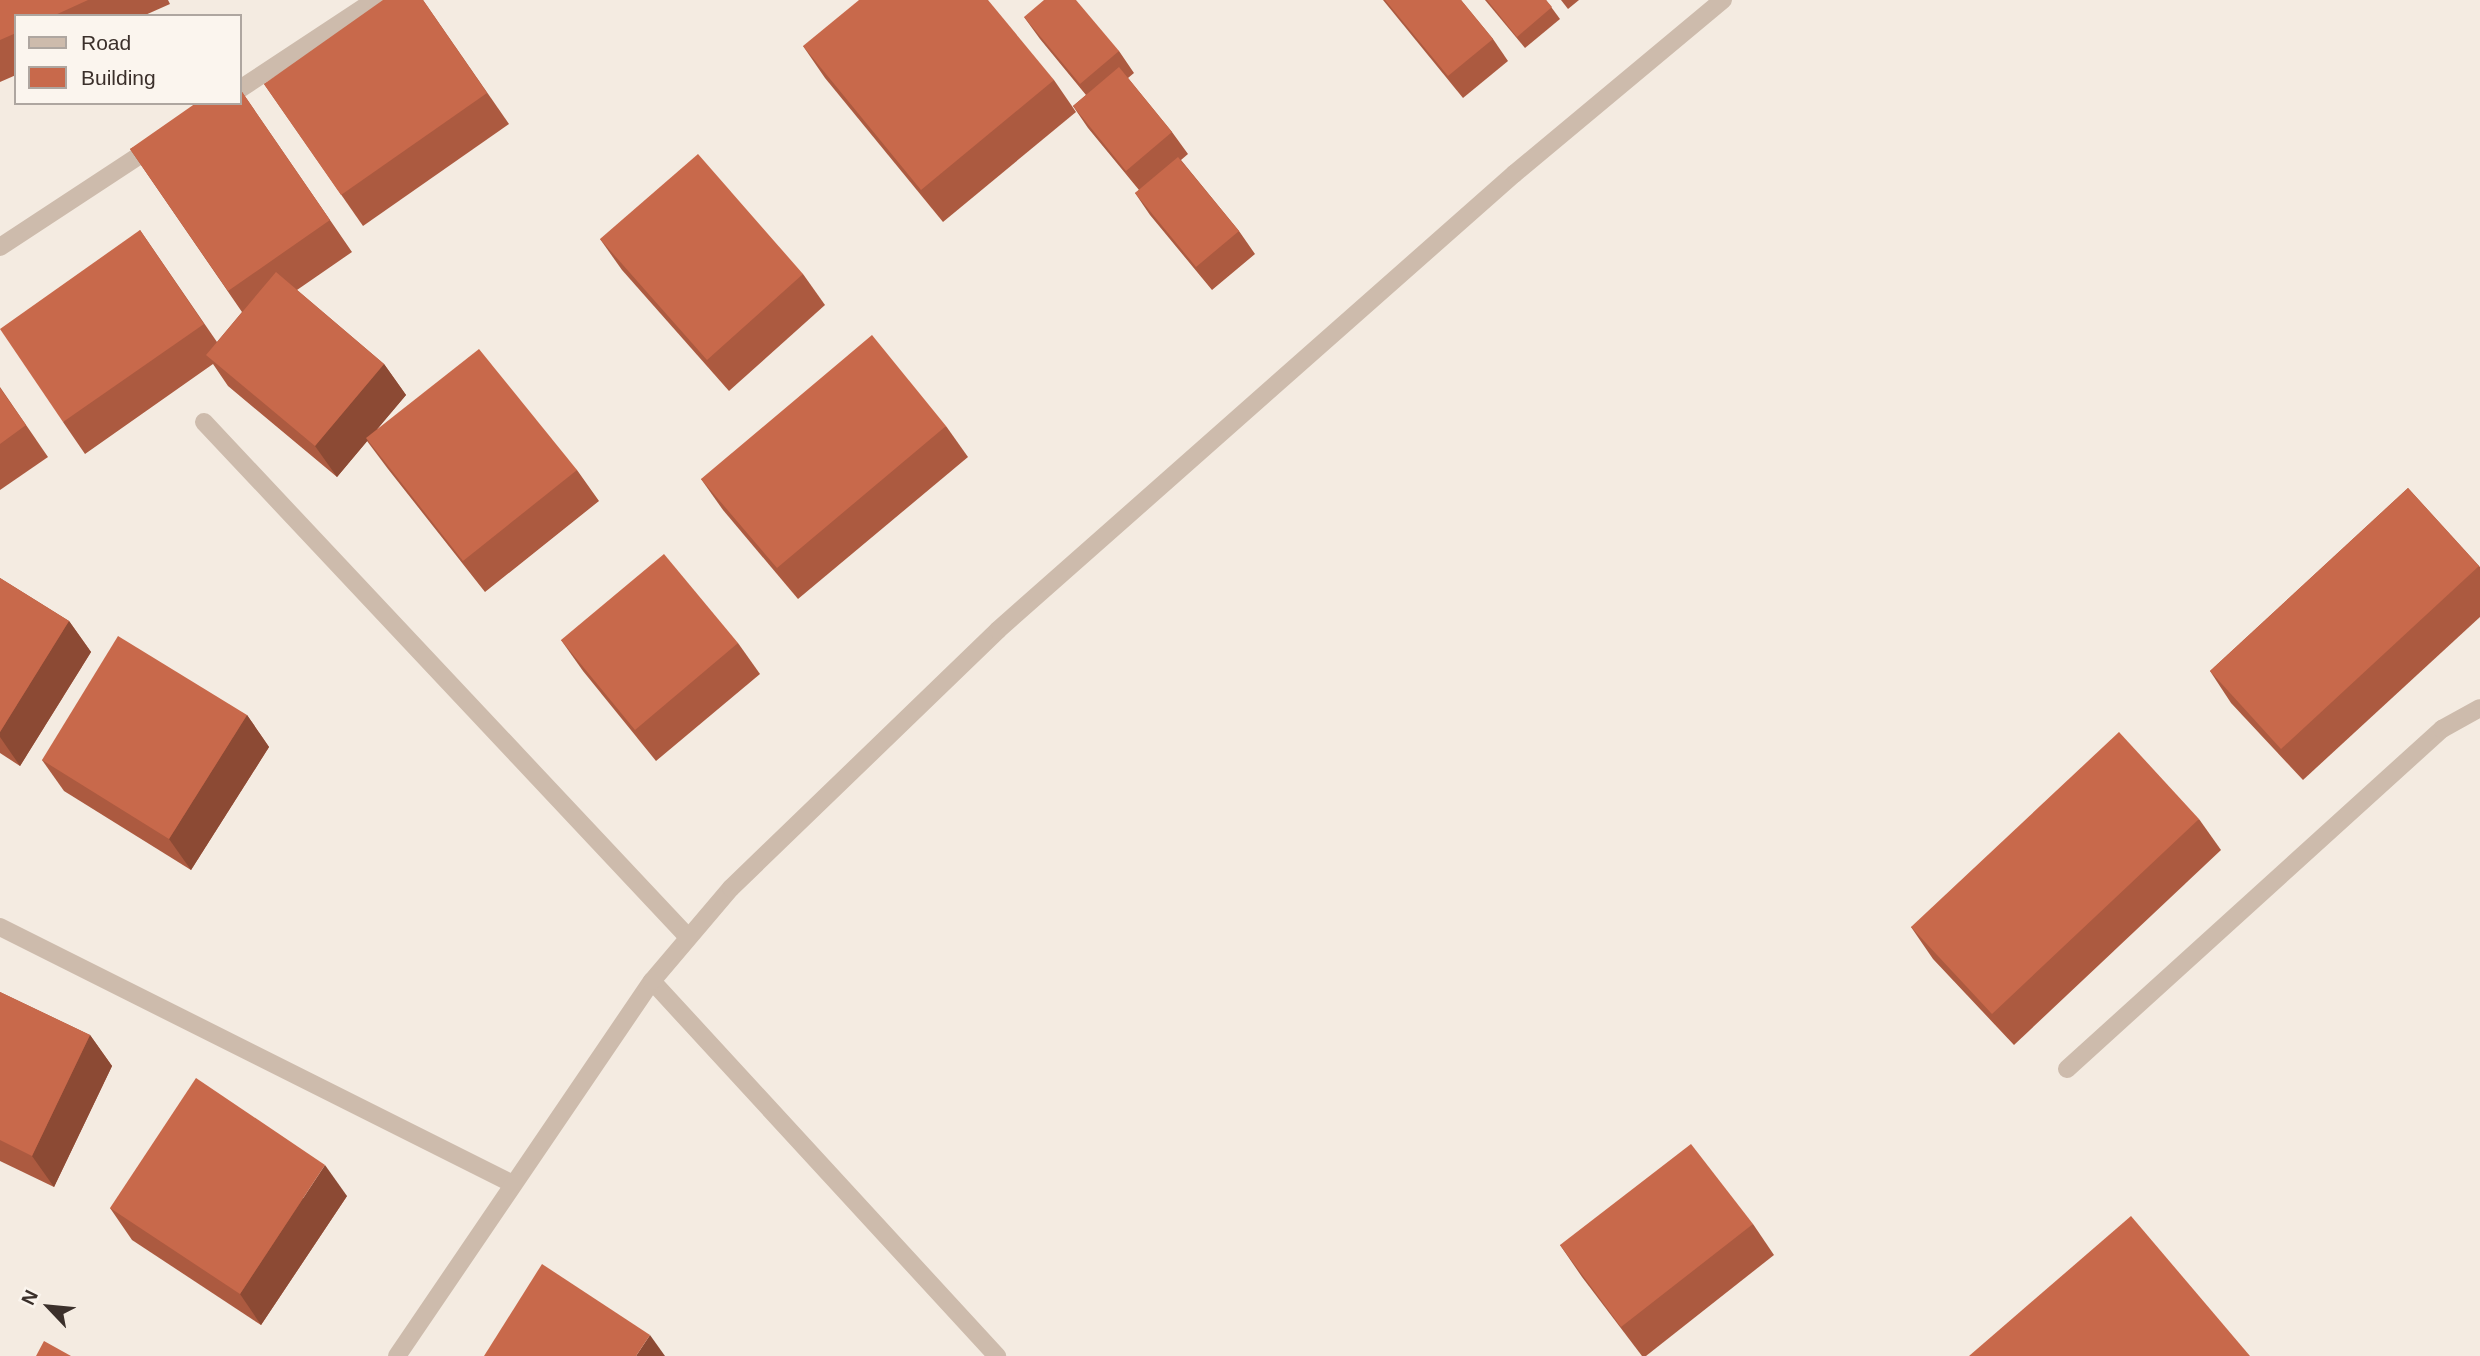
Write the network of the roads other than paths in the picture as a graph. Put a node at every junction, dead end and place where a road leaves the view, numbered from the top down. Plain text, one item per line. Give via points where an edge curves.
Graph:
1 (375, 0) edge
2 (1723, 0) edge
3 (242, 88) edge
4 (175, 132) edge
5 (0, 247) edge
6 (204, 422) dead end
7 (2480, 708) edge
8 (0, 927) edge
9 (688, 937) junction
10 (652, 981) junction
11 (2067, 1069) dead end
12 (510, 1183) junction
13 (397, 1356) edge
14 (997, 1356) edge

1 - 3 street
2 - 9 street via 1514,174 998,630 846,771
4 - 5 street
6 - 9 street
7 - 11 street via 2442,729
8 - 12 street
9 - 10 street
10 - 12 street
10 - 14 street
12 - 13 street

